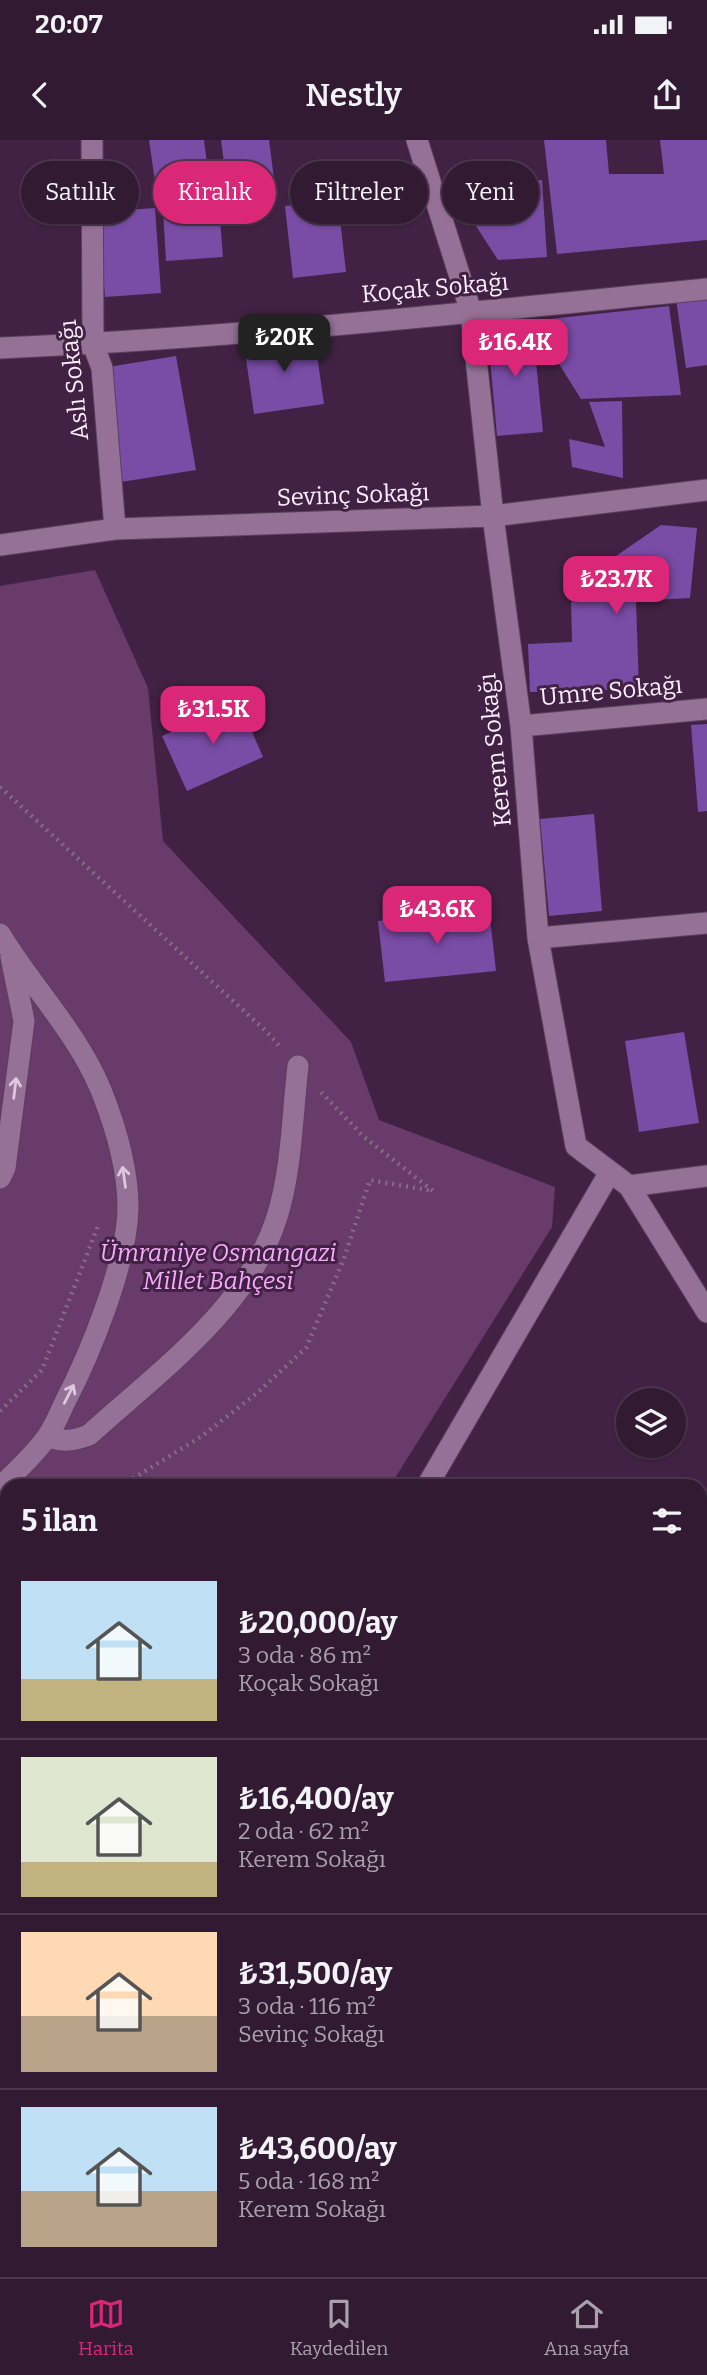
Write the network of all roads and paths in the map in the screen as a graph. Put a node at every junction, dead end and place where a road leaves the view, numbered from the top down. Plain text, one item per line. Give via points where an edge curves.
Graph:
1 (92, 140) edge
2 (417, 140) edge
3 (707, 289) edge
4 (471, 312) junction
5 (93, 344) junction
6 (0, 348) edge
7 (707, 491) edge
8 (493, 516) junction
9 (115, 529) junction
10 (0, 545) edge
11 (707, 709) edge
12 (521, 726) junction
13 (0, 787) edge
14 (707, 923) edge
15 (538, 938) junction
16 (5, 942) edge
17 (298, 1066) junction
18 (611, 1172) junction
19 (707, 1176) edge
20 (0, 1178) edge
21 (629, 1186) junction
22 (99, 1213) dead end
23 (707, 1312) edge
24 (0, 1411) edge
25 (48, 1437) junction
26 (8, 1479) edge
27 (132, 1479) edge
28 (431, 1479) edge

1 - 5 street, Aslı Sokağı
2 - 4 street, Kerem Sokağı
3 - 4 street, Koçak Sokağı
4 - 5 street, Koçak Sokağı
4 - 8 street, Kerem Sokağı
5 - 6 street, Koçak Sokağı
5 - 9 street, Aslı Sokağı via 102,368
7 - 8 street, Sevinç Sokağı
8 - 9 street, Sevinç Sokağı
8 - 12 street, Kerem Sokağı
9 - 10 street, Sevinç Sokağı
11 - 12 street, Umre Sokağı
12 - 15 street, Kerem Sokağı
13 - 17 path via 268,1033
14 - 15 street
15 - 18 street, Kerem Sokağı via 576,1146
20 -> 16 street via 24,1021
25 -> 16 street via 93,1340 121,1256 128,1208 121,1156 100,1088 77,1045
17 - 25 street via 279,1208 257,1264 240,1290 212,1323 89,1435 74,1441
17 - 27 path via 364,1137 433,1191 370,1180 343,1261 306,1348 202,1436
18 - 21 street, Kerem Sokağı
18 - 28 street
19 - 21 street
21 - 23 street, Kerem Sokağı
22 - 24 path via 98,1227 42,1370
25 - 26 street

